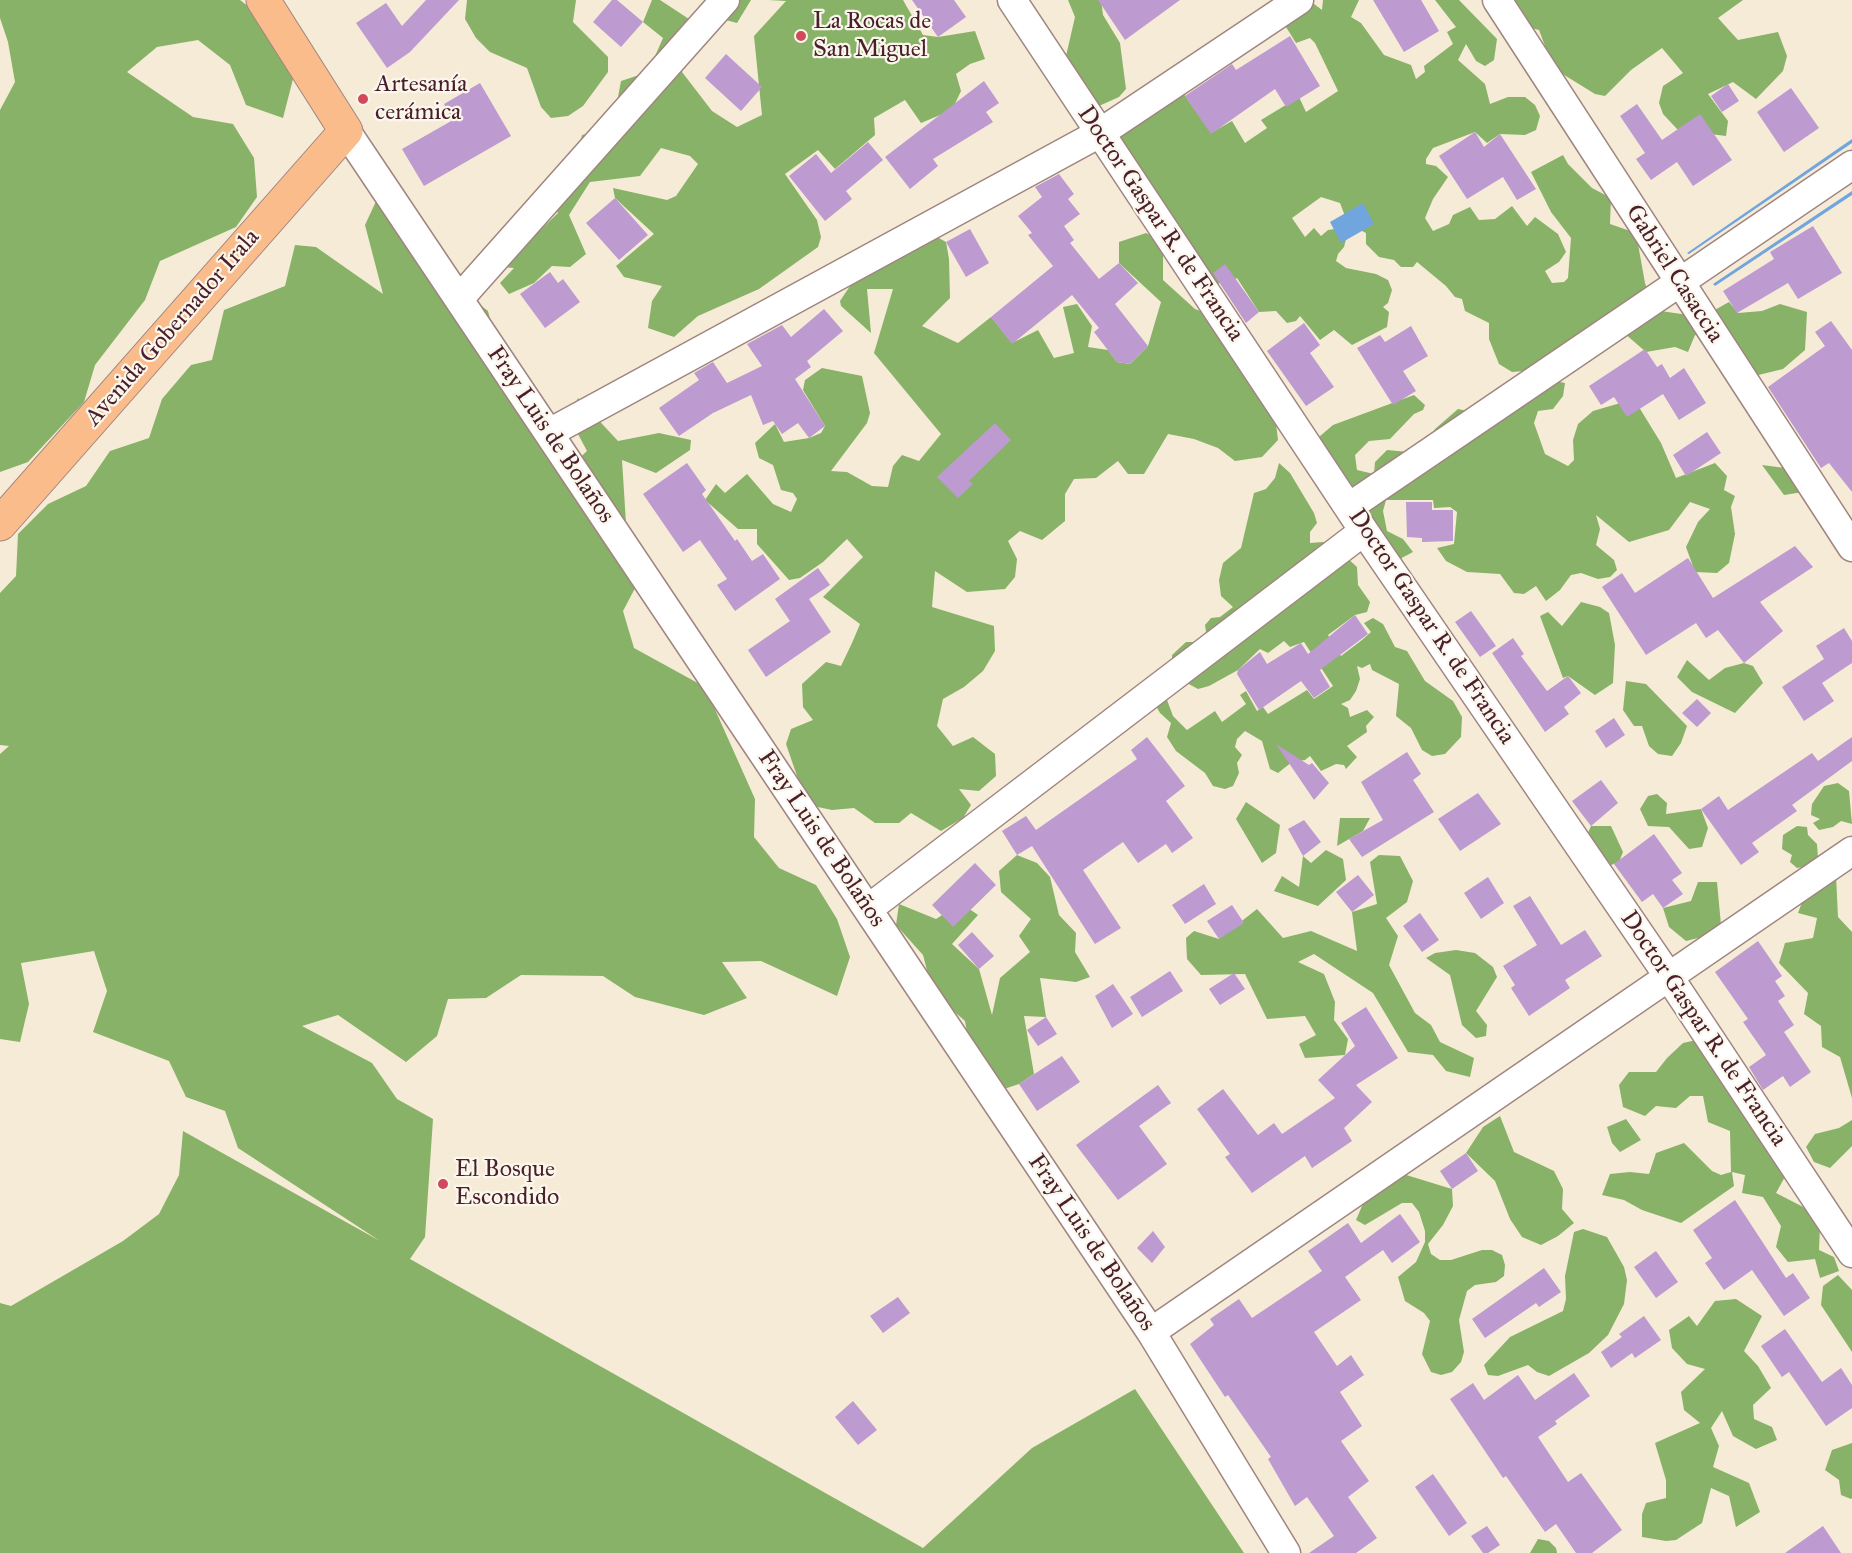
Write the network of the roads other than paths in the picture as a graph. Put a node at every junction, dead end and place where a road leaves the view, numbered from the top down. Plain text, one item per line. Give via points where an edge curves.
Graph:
1 (263, 0) edge
2 (725, 0) edge
3 (1012, 0) edge
4 (1299, 0) edge
5 (1497, 0) edge
6 (346, 131) junction
7 (1100, 133) junction
8 (1852, 165) edge
9 (1679, 284) junction
10 (459, 299) junction
11 (549, 433) junction
12 (1356, 519) junction
13 (0, 524) edge
14 (1852, 548) edge
15 (1852, 851) edge
16 (868, 909) junction
17 (1669, 977) junction
18 (1852, 1252) edge
19 (1151, 1332) junction
20 (1286, 1553) edge

1 - 6 main road
2 - 10 street
3 - 7 street, Doctor Gaspar R. de Francia
4 - 7 street
5 - 9 street, Gabriel Casaccia
6 - 10 street, Fray Luis de Bolaños
6 - 13 main road, Avenida Gobernador Irala
7 - 11 street
7 - 12 street, Doctor Gaspar R. de Francia
8 - 9 street
9 - 12 street
9 - 14 street, Gabriel Casaccia
10 - 11 street, Fray Luis de Bolaños
11 - 16 street, Fray Luis de Bolaños
12 - 16 street
12 - 17 street, Doctor Gaspar R. de Francia
15 - 17 street
16 - 19 street, Fray Luis de Bolaños
17 - 18 street, Doctor Gaspar R. de Francia
17 - 19 street
19 - 20 street, Fray Luis de Bolaños

